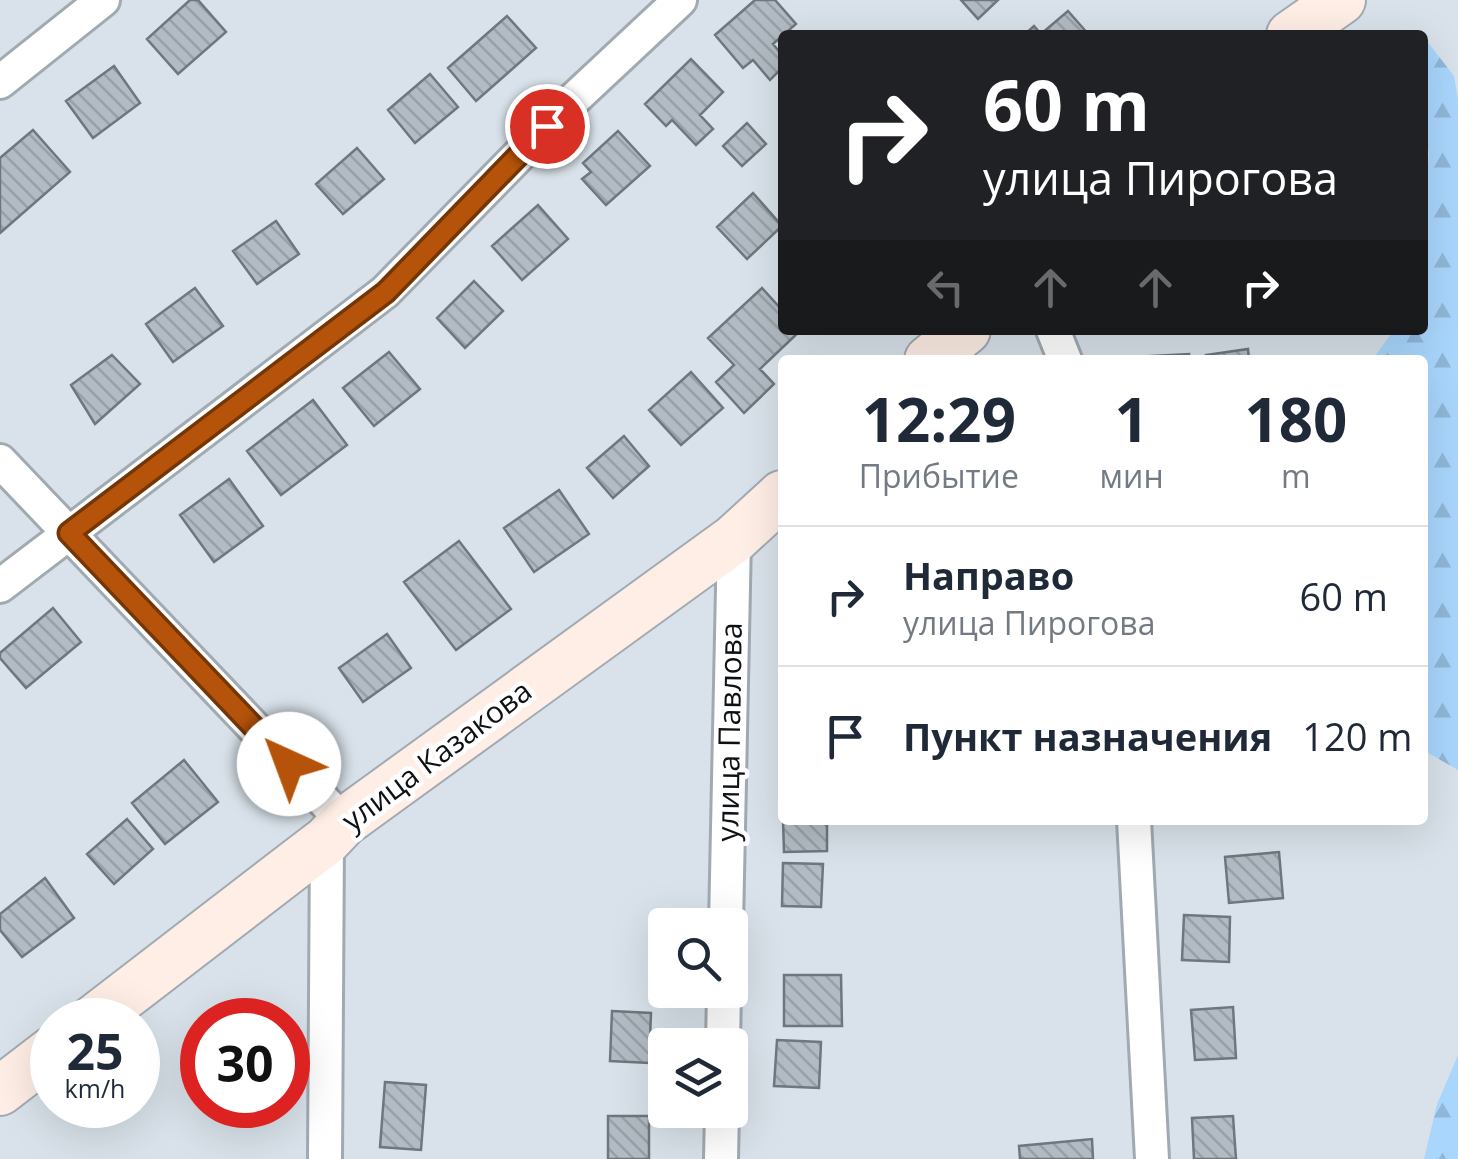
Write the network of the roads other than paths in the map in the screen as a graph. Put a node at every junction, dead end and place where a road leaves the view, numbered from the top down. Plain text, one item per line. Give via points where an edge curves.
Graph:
1 (104, 0) edge
2 (680, 0) edge
3 (1341, 0) edge
4 (1298, 30) edge
5 (0, 82) edge
6 (960, 335) edge
7 (935, 355) edge
8 (0, 461) edge
9 (778, 499) edge
10 (69, 533) junction
11 (734, 540) junction
12 (0, 586) edge
13 (1134, 825) edge
14 (336, 831) junction
15 (726, 908) edge
16 (121, 998) edge
17 (30, 1068) edge
18 (0, 1091) edge
19 (722, 1128) edge
20 (325, 1159) edge
21 (721, 1159) edge
22 (1152, 1159) edge

1 - 5 street
2 - 10 street via 386,292
3 - 4 main road
6 - 7 main road
8 - 10 street
9 - 11 main road, улица Казакова
10 - 12 street
10 - 14 street
11 - 14 main road, улица Казакова
11 - 15 street, улица Павлова
13 - 22 street
14 - 16 main road, улица Казакова
14 - 20 street
17 - 18 main road
19 - 21 street

